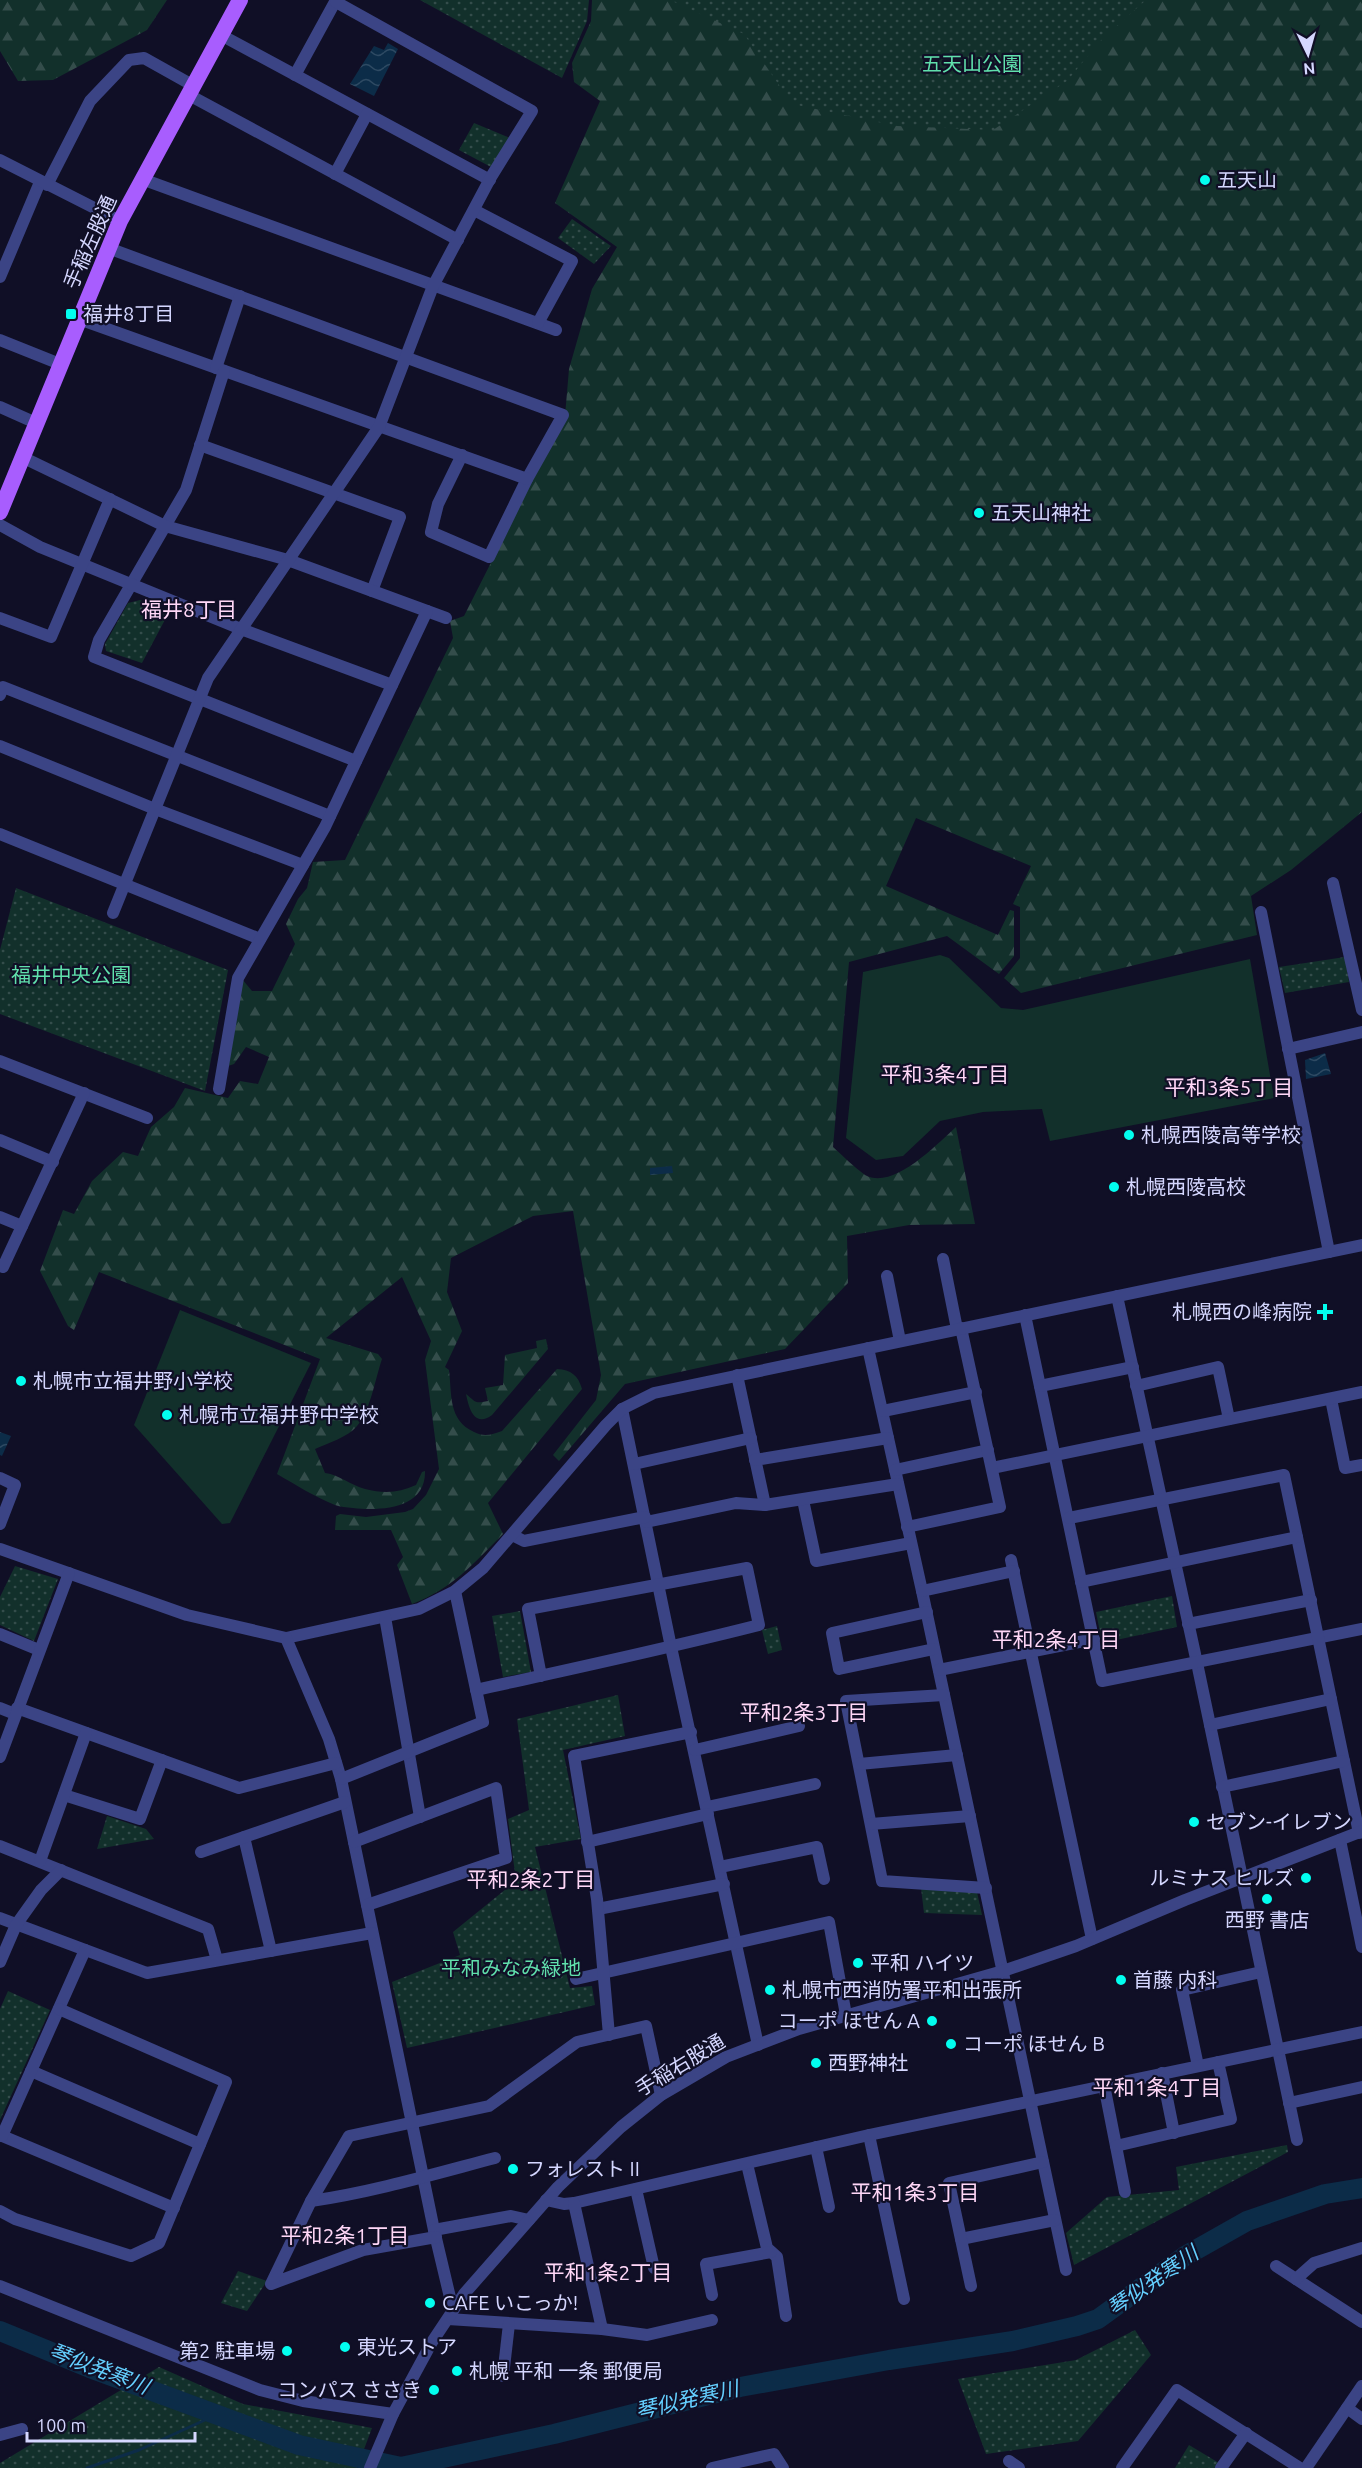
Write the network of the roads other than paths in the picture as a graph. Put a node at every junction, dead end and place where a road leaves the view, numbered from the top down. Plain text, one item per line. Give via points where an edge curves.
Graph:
1 (240, 0) edge
2 (336, 1) edge
3 (221, 35) junction
4 (295, 75) junction
5 (191, 90) junction
6 (367, 114) junction
7 (0, 160) edge
8 (335, 174) junction
9 (142, 179) junction
10 (490, 180) junction
11 (44, 183) junction
12 (474, 210) junction
13 (120, 221) junction
14 (458, 240) junction
15 (108, 248) junction
16 (0, 277) edge
17 (433, 286) junction
18 (240, 296) junction
19 (79, 319) junction
20 (538, 323) junction
21 (556, 330) dead end
22 (0, 340) edge
23 (406, 358) junction
24 (60, 364) junction
25 (220, 369) junction
26 (0, 407) edge
27 (36, 423) junction
28 (380, 424) junction
29 (200, 445) junction
30 (462, 454) junction
31 (22, 457) junction
32 (527, 478) junction
33 (333, 494) junction
34 (110, 499) junction
35 (1, 508) edge
36 (0, 525) edge
37 (165, 526) junction
38 (288, 560) junction
39 (83, 564) junction
40 (130, 584) junction
41 (372, 591) junction
42 (427, 611) junction
43 (0, 618) edge
44 (446, 618) dead end
45 (241, 630) junction
46 (392, 685) junction
47 (0, 695) edge
48 (200, 698) junction
49 (0, 746) edge
50 (176, 757) junction
51 (356, 760) junction
52 (155, 809) junction
53 (330, 816) junction
54 (0, 834) edge
55 (303, 865) junction
56 (1333, 883) dead end
57 (124, 885) junction
58 (1261, 912) dead end
59 (113, 913) dead end
60 (260, 939) junction
61 (1357, 963) edge
62 (1362, 1010) edge
63 (1362, 1032) edge
64 (1288, 1049) junction
65 (0, 1061) edge
66 (219, 1089) dead end
67 (84, 1094) junction
68 (147, 1118) dead end
69 (0, 1140) edge
70 (53, 1162) junction
71 (0, 1217) edge
72 (22, 1226) junction
73 (1362, 1245) edge
74 (1329, 1252) junction
75 (943, 1259) dead end
76 (0, 1266) edge
77 (887, 1276) dead end
78 (1117, 1296) junction
79 (1025, 1315) junction
80 (959, 1328) junction
81 (900, 1341) junction
82 (868, 1348) junction
83 (1133, 1367) junction
84 (737, 1375) junction
85 (1040, 1386) junction
86 (1136, 1386) junction
87 (976, 1392) junction
88 (1362, 1392) edge
89 (1331, 1398) junction
90 (622, 1409) junction
91 (883, 1411) junction
92 (1229, 1419) junction
93 (1147, 1436) junction
94 (751, 1438) junction
95 (888, 1438) junction
96 (988, 1450) junction
97 (1054, 1456) junction
98 (755, 1460) junction
99 (634, 1464) junction
100 (1362, 1465) edge
101 (993, 1468) junction
102 (895, 1470) junction
103 (0, 1478) edge
104 (898, 1484) junction
105 (803, 1500) junction
106 (1161, 1500) junction
107 (765, 1505) junction
108 (1069, 1518) junction
109 (646, 1520) junction
110 (0, 1524) edge
111 (907, 1527) junction
112 (512, 1535) junction
113 (1297, 1537) junction
114 (911, 1543) junction
115 (0, 1549) edge
116 (1175, 1562) junction
117 (69, 1573) junction
118 (1081, 1582) junction
119 (658, 1583) junction
120 (455, 1591) junction
121 (922, 1592) junction
122 (1311, 1600) junction
123 (927, 1612) junction
124 (386, 1617) junction
125 (1188, 1624) junction
126 (1362, 1629) edge
127 (0, 1634) edge
128 (286, 1638) junction
129 (1319, 1638) junction
130 (1094, 1639) junction
131 (671, 1647) junction
132 (934, 1649) junction
133 (39, 1650) junction
134 (1031, 1651) junction
135 (1197, 1663) junction
136 (939, 1670) junction
137 (541, 1676) junction
138 (476, 1690) junction
139 (944, 1695) junction
140 (1331, 1699) junction
141 (0, 1708) edge
142 (16, 1711) junction
143 (1210, 1725) junction
144 (799, 1726) dead end
145 (691, 1732) junction
146 (86, 1733) junction
147 (694, 1749) junction
148 (409, 1752) junction
149 (957, 1755) junction
150 (0, 1757) edge
151 (162, 1760) junction
152 (1344, 1761) junction
153 (336, 1763) junction
154 (859, 1764) junction
155 (341, 1779) junction
156 (815, 1784) dead end
157 (1222, 1787) junction
158 (64, 1795) junction
159 (345, 1802) junction
160 (707, 1810) junction
161 (970, 1816) junction
162 (420, 1817) junction
163 (871, 1824) junction
164 (1360, 1832) edge
165 (244, 1837) junction
166 (1340, 1840) junction
167 (354, 1842) junction
168 (587, 1842) junction
169 (0, 1846) edge
170 (201, 1852) dead end
171 (40, 1862) junction
172 (720, 1867) junction
173 (61, 1870) junction
174 (1241, 1878) junction
175 (824, 1879) dead end
176 (723, 1884) junction
177 (986, 1888) junction
178 (367, 1905) junction
179 (597, 1909) junction
180 (0, 1918) edge
181 (16, 1925) junction
182 (372, 1933) junction
183 (1092, 1939) junction
184 (736, 1944) junction
185 (1362, 1947) edge
186 (85, 1950) junction
187 (271, 1951) junction
188 (218, 1960) junction
189 (0, 1962) edge
190 (1003, 1971) junction
191 (1261, 1972) junction
192 (603, 1973) junction
193 (576, 1979) dead end
194 (59, 2008) junction
195 (846, 2015) junction
196 (1362, 2032) edge
197 (609, 2035) junction
198 (758, 2044) junction
199 (1278, 2049) junction
200 (1218, 2062) junction
201 (1198, 2066) junction
202 (31, 2072) junction
203 (1162, 2073) junction
204 (1104, 2085) junction
205 (1362, 2087) edge
206 (661, 2095) junction
207 (1030, 2100) junction
208 (1289, 2103) junction
209 (411, 2122) junction
210 (1174, 2133) junction
211 (1, 2135) edge
212 (869, 2135) junction
213 (1297, 2140) dead end
214 (200, 2144) junction
215 (1116, 2146) junction
216 (816, 2148) junction
217 (495, 2158) dead end
218 (1043, 2162) junction
219 (747, 2164) junction
220 (423, 2177) junction
221 (636, 2189) junction
222 (1125, 2192) dead end
223 (546, 2200) junction
224 (311, 2201) junction
225 (574, 2203) junction
226 (829, 2207) dead end
227 (174, 2208) junction
228 (0, 2211) edge
229 (529, 2220) junction
230 (1055, 2220) junction
231 (435, 2233) junction
232 (961, 2239) junction
233 (1362, 2248) edge
234 (771, 2252) junction
235 (1276, 2266) dead end
236 (654, 2268) dead end
237 (1066, 2270) dead end
238 (1296, 2279) junction
239 (0, 2286) edge
240 (971, 2286) dead end
241 (712, 2295) dead end
242 (904, 2299) dead end
243 (451, 2314) junction
244 (786, 2316) dead end
245 (712, 2320) dead end
246 (1362, 2322) edge
247 (509, 2324) junction
248 (602, 2329) junction
249 (503, 2376) dead end
250 (1362, 2386) edge
251 (1347, 2408) junction
252 (393, 2414) junction
253 (1362, 2419) edge
254 (22, 2429) dead end
255 (1246, 2433) junction
256 (0, 2434) edge
257 (370, 2468) edge
258 (712, 2468) edge
259 (783, 2468) edge
260 (1122, 2468) edge
261 (1221, 2468) edge
262 (1300, 2468) edge
263 (1306, 2468) edge

1 - 3 main road, 手稲左股通
2 - 4 street
2 - 10 street via 532,111
3 - 4 street
3 - 5 main road, 手稲左股通
4 - 6 street
5 - 8 street
5 - 9 main road, 手稲左股通
5 - 11 street via 144,58 129,60 90,101
6 - 8 street
6 - 10 street
7 - 11 street
8 - 14 street
9 - 13 main road, 手稲左股通
9 - 17 street
10 - 12 street
11 - 13 street
11 - 16 street
12 - 14 street
12 - 20 street via 572,261
13 - 15 main road, 手稲左股通
14 - 17 street
15 - 18 street
15 - 19 main road, 手稲左股通
17 - 20 street
17 - 23 street
18 - 23 street
18 - 25 street
19 - 24 main road, 手稲左股通
19 - 25 street
20 - 21 street
22 - 24 street
23 - 28 street
23 - 32 street via 562,415
24 - 27 main road, 手稲左股通
25 - 28 street
25 - 29 street
26 - 27 street
27 - 31 main road, 手稲左股通
28 - 30 street
28 - 33 street
29 - 33 street
29 - 37 street via 186,490
30 - 32 street
30 - 32 street via 438,504 431,532 489,557
31 - 34 street
31 - 35 main road, 手稲左股通
33 - 38 street
33 - 41 street via 400,517
34 - 37 street
34 - 39 street
36 - 39 street
37 - 38 street
37 - 40 street
38 - 41 street
38 - 45 street
39 - 40 street
39 - 43 street via 51,637
40 - 45 street
40 - 48 street via 99,640 94,657
41 - 42 street
42 - 44 street
42 - 46 street
45 - 46 street
45 - 48 street via 208,678
46 - 51 street
47 - 50 street via 3,687
48 - 50 street
48 - 51 street
49 - 52 street
50 - 52 street
50 - 53 street
51 - 53 street
52 - 55 street
52 - 57 street
53 - 55 street
54 - 57 street
55 - 60 street
56 - 61 street
57 - 59 street
57 - 60 street
58 - 64 street
60 - 66 street via 238,978
61 - 62 street
63 - 64 street
64 - 74 street
65 - 67 street
67 - 68 street
67 - 70 street
69 - 70 street
70 - 72 street
71 - 72 street
72 - 76 street via 3,1267
73 - 74 street
74 - 78 street
75 - 80 street
77 - 81 street
78 - 79 street
78 - 83 street
79 - 80 street
79 - 85 street
80 - 81 street
80 - 87 street
81 - 82 street
82 - 84 street
82 - 91 street
83 - 85 street
83 - 86 street
84 - 90 street via 654,1393
84 - 94 street
85 - 97 street
86 - 92 street via 1218,1367
86 - 93 street
87 - 91 street
87 - 96 street
88 - 89 street
89 - 92 street
89 - 100 street via 1345,1468
90 - 99 street
90 - 112 street
91 - 95 street
92 - 93 street
93 - 97 street
93 - 106 street
94 - 98 street
94 - 99 street
95 - 98 street
95 - 102 street
96 - 101 street
96 - 102 street
97 - 101 street
97 - 108 street
98 - 107 street
99 - 109 street
101 - 111 street via 1000,1507
102 - 104 street
103 - 110 street via 15,1485
104 - 105 street
104 - 111 street
105 - 107 street
105 - 114 street via 816,1561
106 - 108 street
106 - 113 street via 1284,1475
106 - 116 street
107 - 109 street via 736,1503
108 - 118 street
109 - 112 street via 524,1541
109 - 119 street
111 - 114 street
112 - 120 street via 483,1568
113 - 116 street
113 - 122 street
114 - 121 street
115 - 117 street
116 - 118 street
116 - 125 street
117 - 128 street via 187,1615
117 - 133 street
118 - 130 street
119 - 131 street
119 - 131 street via 747,1568 759,1625
119 - 137 street via 528,1609
120 - 124 street via 419,1609
120 - 138 street
121 - 123 street
121 - 134 street via 1012,1565
122 - 125 street
122 - 129 street
123 - 132 street
123 - 132 street via 832,1633 839,1669
124 - 128 street
124 - 148 street
125 - 135 street
126 - 129 street
127 - 133 street
128 - 153 street
129 - 135 street
129 - 140 street
130 - 134 street
130 - 135 street via 1102,1681
131 - 137 street
131 - 145 street
132 - 136 street
133 - 142 street
134 - 136 street
134 - 183 street
135 - 143 street
136 - 139 street
137 - 138 street
138 - 148 street via 483,1722
139 - 149 street
139 - 154 street via 846,1701
140 - 143 street
140 - 152 street
141 - 142 street
142 - 146 street
142 - 150 street
143 - 157 street
144 - 147 street
145 - 147 street
145 - 168 street via 574,1756
146 - 151 street
146 - 158 street
147 - 160 street
148 - 155 street
148 - 162 street
149 - 154 street
149 - 161 street
151 - 153 street via 239,1788
151 - 158 street via 140,1819
152 - 157 street
152 - 164 street
153 - 155 street
154 - 163 street
155 - 159 street
156 - 160 street
157 - 174 street
158 - 171 street
159 - 165 street
159 - 167 street
160 - 168 street
160 - 172 street
161 - 163 street
161 - 177 street
162 - 167 street
162 - 178 street via 496,1788 506,1858
163 - 177 street via 882,1881
164 - 166 street, 手稲右股通
165 - 170 street
165 - 187 street
166 - 174 street, 手稲右股通
166 - 185 street
167 - 178 street
168 - 179 street
169 - 171 street
171 - 173 street
172 - 175 street via 817,1847
172 - 176 street
173 - 181 street
173 - 188 street via 208,1929
174 - 183 street, 手稲右股通
174 - 191 street
176 - 179 street
176 - 184 street
177 - 190 street
178 - 182 street
179 - 192 street
180 - 181 street
181 - 186 street
181 - 189 street
182 - 187 street
182 - 209 street
183 - 190 street, 手稲右股通
184 - 192 street
184 - 195 street via 829,1922
184 - 198 street
186 - 188 street via 147,1973
186 - 194 street
187 - 188 street
190 - 195 street, 手稲右股通
190 - 207 street
191 - 199 street
191 - 201 street via 1182,1990
192 - 193 street
192 - 197 street
194 - 202 street
194 - 214 street via 226,2082
195 - 198 street, 手稲右股通
196 - 199 street
197 - 206 street via 646,2026
197 - 209 street via 577,2042 489,2106
198 - 206 street, 手稲右股通 via 726,2056
199 - 200 street
199 - 208 street
200 - 201 street
200 - 210 street via 1231,2120
201 - 203 street
202 - 211 street
202 - 214 street
203 - 204 street
203 - 210 street
204 - 207 street
204 - 215 street
205 - 208 street
206 - 223 street, 手稲右股通 via 621,2127
207 - 212 street
207 - 218 street
208 - 213 street
209 - 220 street
209 - 224 street via 349,2136
210 - 215 street
211 - 227 street
212 - 216 street
212 - 242 street
214 - 227 street
215 - 222 street
216 - 219 street
216 - 226 street
217 - 220 street
218 - 230 street
218 - 232 street via 949,2183
219 - 221 street
219 - 234 street
220 - 224 street
220 - 231 street
221 - 225 street
221 - 236 street
223 - 225 street
223 - 229 street, 手稲右股通
224 - 231 street via 271,2284 363,2250
225 - 248 street
227 - 228 street via 159,2243 131,2256
229 - 231 street via 511,2216
229 - 243 street, 手稲右股通
230 - 232 street
230 - 237 street
231 - 243 street
232 - 240 street
233 - 238 street via 1314,2264
234 - 241 street via 705,2264
234 - 244 street via 777,2257
235 - 238 street
238 - 246 street
239 - 252 street via 260,2390 303,2401
243 - 247 street
243 - 252 street, 手稲右股通
245 - 248 street via 647,2335
247 - 248 street
247 - 249 street
250 - 251 street
251 - 253 street
251 - 263 street
252 - 257 street, 手稲右股通
254 - 256 street
255 - 260 street via 1177,2390
255 - 261 street
255 - 262 street
258 - 259 street via 774,2454

